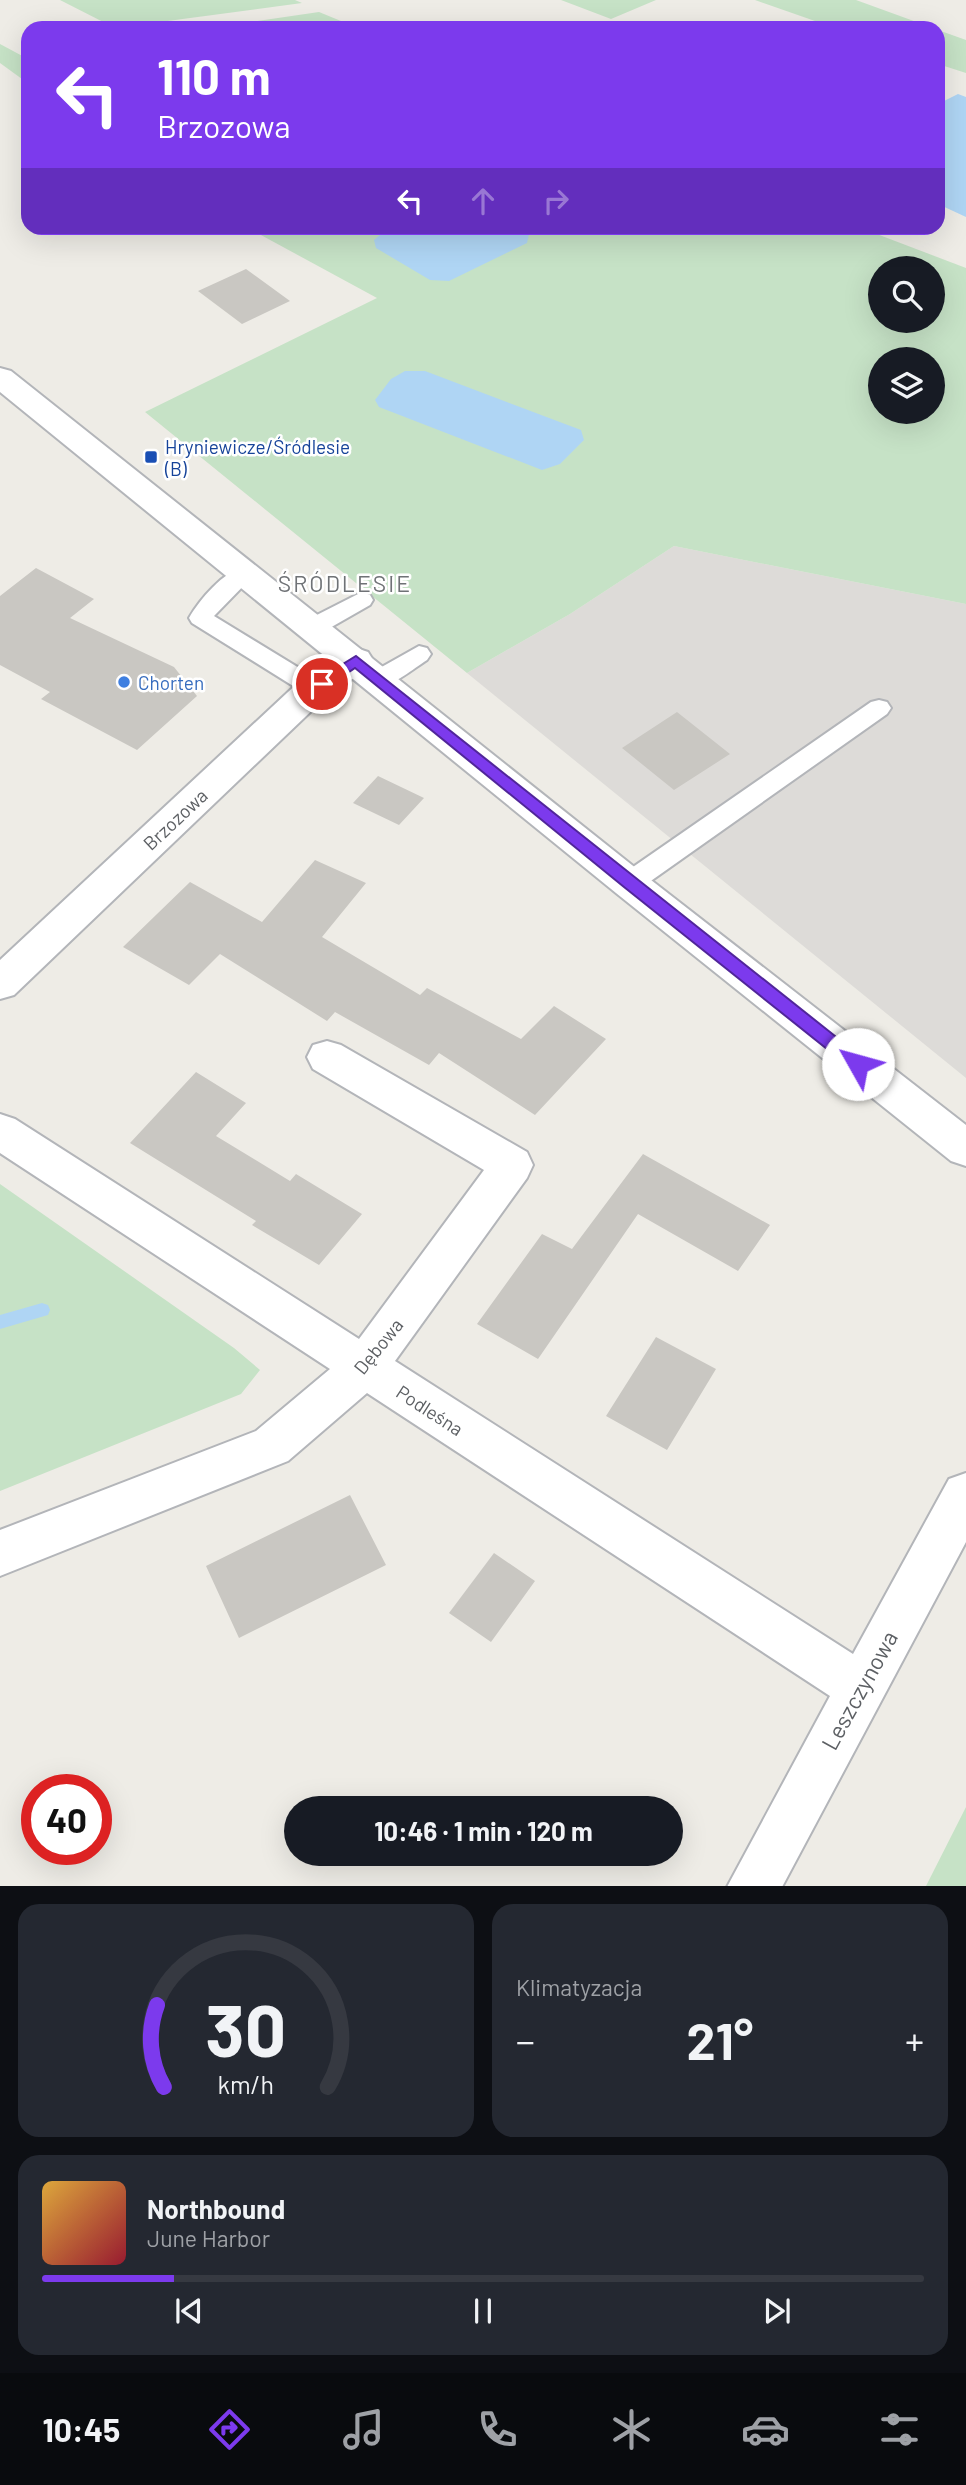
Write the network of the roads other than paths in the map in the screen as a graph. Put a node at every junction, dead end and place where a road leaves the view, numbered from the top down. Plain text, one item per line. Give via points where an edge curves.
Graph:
1 (0, 377) edge
2 (245, 573) junction
3 (362, 600) dead end
4 (313, 627) junction
5 (419, 654) dead end
6 (367, 670) junction
7 (314, 688) junction
8 (879, 708) dead end
9 (629, 883) junction
10 (0, 984) edge
11 (327, 1057) dead end
12 (0, 1131) edge
13 (966, 1149) edge
14 (364, 1368) junction
15 (966, 1495) edge
16 (0, 1553) edge
17 (860, 1687) junction
18 (753, 1886) edge

1 - 2 street
2 - 4 street
2 - 7 lane via 200,618
3 - 4 lane
4 - 6 street
5 - 6 lane
6 - 7 street, Brzozowa
6 - 9 street
7 - 10 street, Brzozowa
8 - 9 lane
9 - 13 street
11 - 14 street, Dębowa via 512,1166
12 - 14 street, Podleśna
14 - 16 street, Dębowa via 272,1446
14 - 17 street, Podleśna
15 - 17 street, Leszczynowa
17 - 18 street, Leszczynowa

